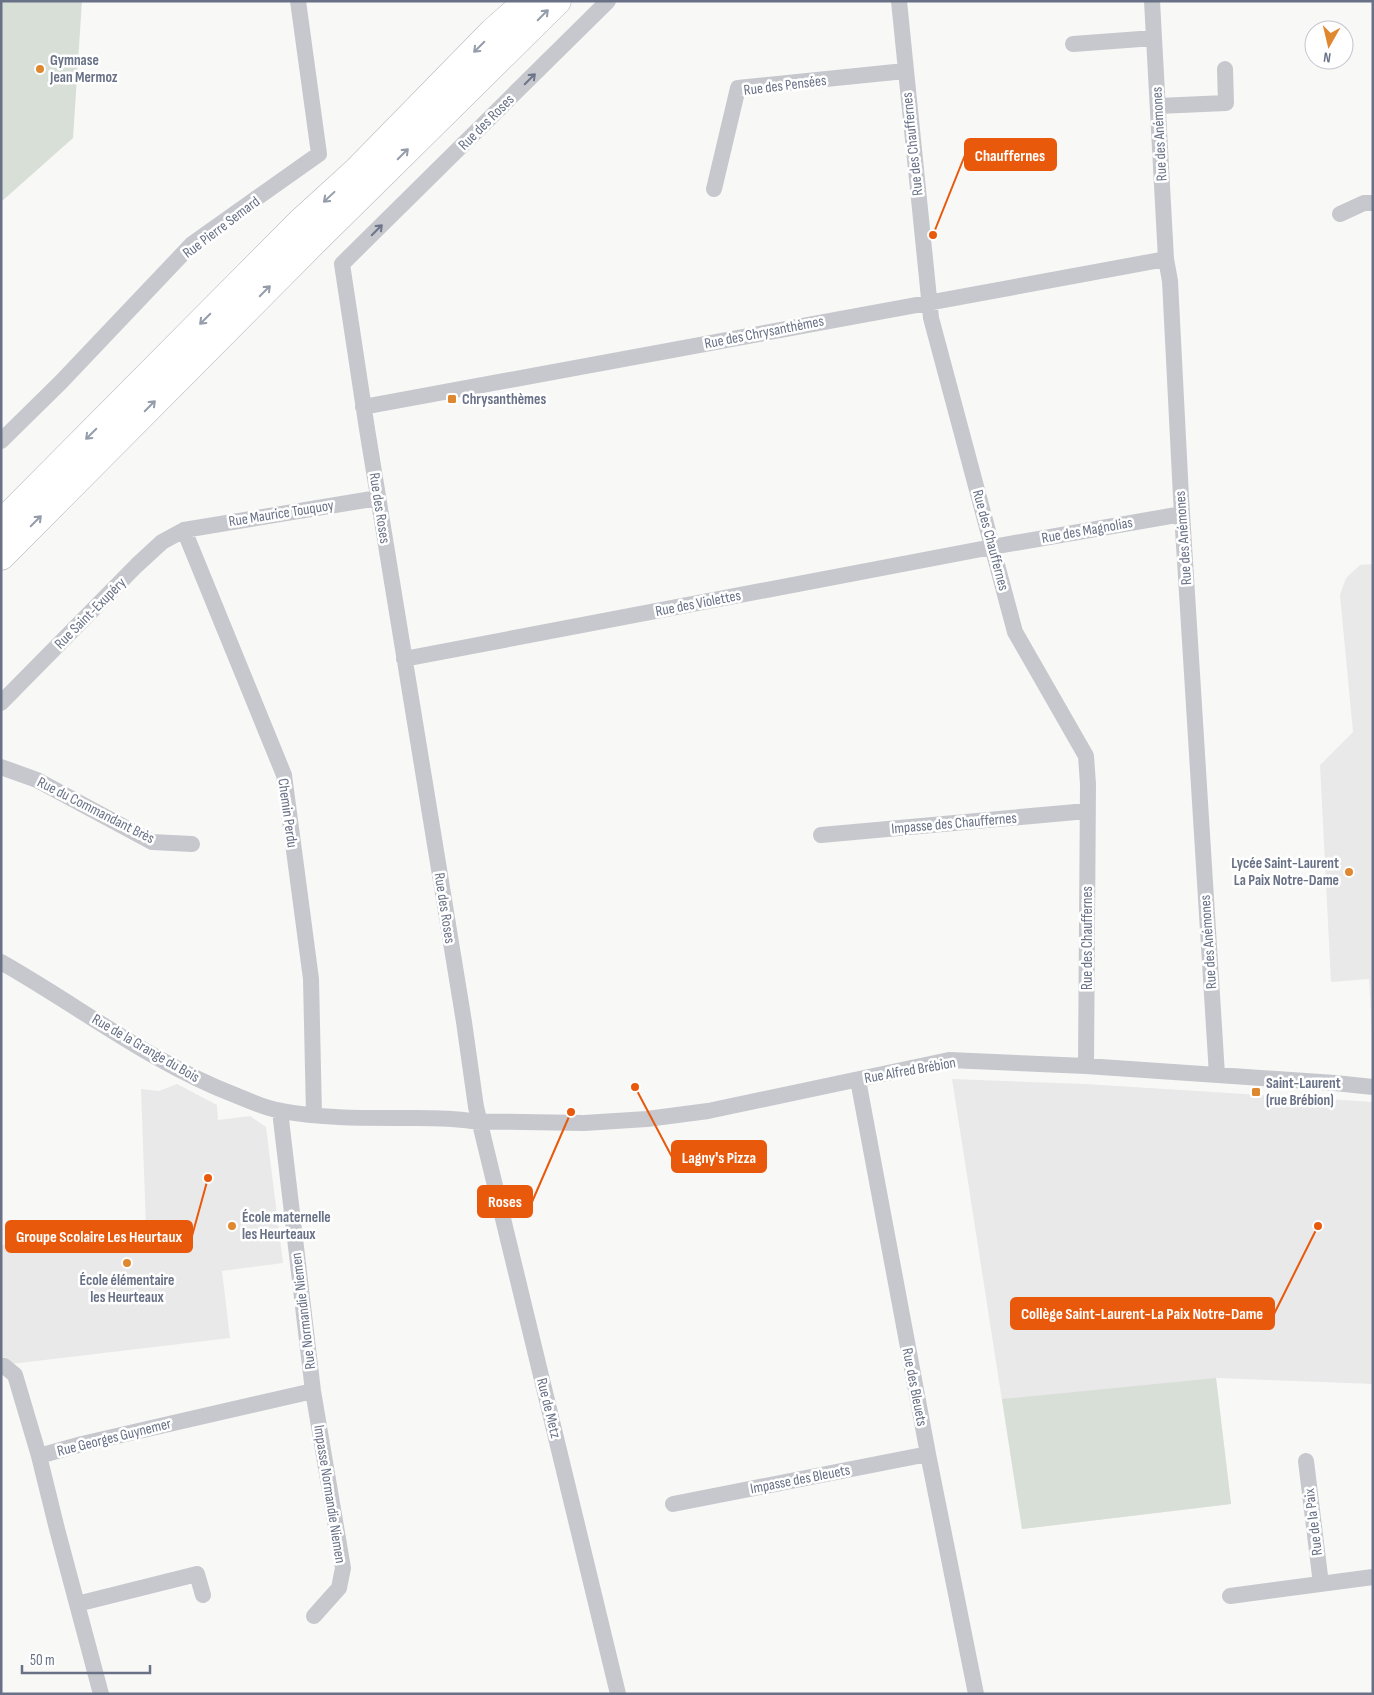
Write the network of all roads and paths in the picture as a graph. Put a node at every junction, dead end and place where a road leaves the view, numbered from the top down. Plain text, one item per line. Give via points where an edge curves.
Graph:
1 (298, 1) edge
2 (528, 1) edge
3 (557, 1) edge
4 (608, 1) edge
5 (899, 1) edge
6 (1152, 1) edge
7 (1154, 38) junction
8 (1073, 44) dead end
9 (1225, 69) dead end
10 (905, 71) junction
11 (1158, 106) junction
12 (362, 179) junction
13 (714, 189) dead end
14 (1373, 203) edge
15 (1340, 214) dead end
16 (306, 233) junction
17 (1166, 259) junction
18 (929, 302) junction
19 (363, 407) junction
20 (1, 441) edge
21 (378, 498) junction
22 (1182, 514) junction
23 (1, 524) edge
24 (184, 530) junction
25 (992, 547) junction
26 (1, 556) edge
27 (404, 659) junction
28 (1, 703) edge
29 (1, 767) edge
30 (1087, 811) junction
31 (821, 835) dead end
32 (192, 844) dead end
33 (1, 962) edge
34 (1086, 1066) junction
35 (1216, 1075) junction
36 (858, 1080) junction
37 (1373, 1087) edge
38 (280, 1111) junction
39 (314, 1115) junction
40 (480, 1121) junction
41 (1, 1366) edge
42 (313, 1391) junction
43 (928, 1454) junction
44 (39, 1456) junction
45 (1306, 1461) dead end
46 (672, 1504) dead end
47 (1373, 1577) edge
48 (1321, 1584) junction
49 (203, 1595) dead end
50 (1230, 1596) dead end
51 (77, 1604) junction
52 (314, 1616) dead end
53 (101, 1694) edge
54 (618, 1694) edge
55 (976, 1694) edge

1 - 20 street, Rue Pierre Semard via 319,154 192,244
2 -> 12 highway via 493,32
12 -> 3 highway
19 -> 4 street, Rue des Roses via 342,264
5 - 10 street, Rue des Chauffernes
6 - 7 street, Rue des Anémones
7 - 8 street
7 - 11 street, Rue des Anémones
9 - 11 street via 1226,103
10 - 13 street, Rue des Pensées via 738,88
10 - 18 street, Rue des Chauffernes
11 - 17 street, Rue des Anémones
12 - 16 highway
14 - 15 street via 1364,203
16 -> 23 highway
26 -> 16 highway
17 - 18 street, Rue des Chrysanthèmes
17 - 22 street, Rue des Anémones via 1170,281
18 - 19 street, Rue des Chrysanthèmes
18 - 25 street, Rue des Chauffernes
19 - 21 street, Rue des Roses
21 - 24 street, Rue Maurice Touquoy
21 - 27 street, Rue des Roses
22 - 25 street, Rue des Magnolias
22 - 35 street, Rue des Anémones
24 - 28 street, Rue Saint-Exupéry via 162,542 137,565
24 - 39 street, Chemin Perdu via 284,775 311,979
25 - 27 street, Rue des Violettes
25 - 30 street, Rue des Chauffernes via 1016,632 1086,756
27 - 40 street, Rue des Roses
29 - 32 street, Rue du Commandant Brès via 37,780 152,842
30 - 31 street, Impasse des Chauffernes
30 - 34 street, Rue des Chauffernes
33 - 38 street, Rue de la Grange du Bois via 166,1063 222,1090
34 - 35 street, Rue Alfred Brébion
34 - 36 street, Rue Alfred Brébion via 949,1060
35 - 37 street, Rue Alfred Brébion
36 - 40 street, Rue Alfred Brébion via 708,1111 648,1119 584,1123
36 - 43 street, Rue des Bleuets
38 - 39 street, Rue de la Grange du Bois
38 - 42 street, Rue Normandie Niemen
39 - 40 street, Rue de la Grange du Bois
40 - 54 street, Rue de Metz
41 - 44 street via 15,1375
42 - 44 street, Rue Georges Guynemer
42 - 52 street, Impasse Normandie Niemen via 343,1568 339,1588
43 - 46 street, Impasse des Bleuets
43 - 55 street, Rue des Bleuets
44 - 51 street, Rue Georges Guynemer
45 - 48 street, Rue de la Paix
47 - 48 street
48 - 50 street
49 - 51 street via 197,1574
51 - 53 street, Rue Georges Guynemer

